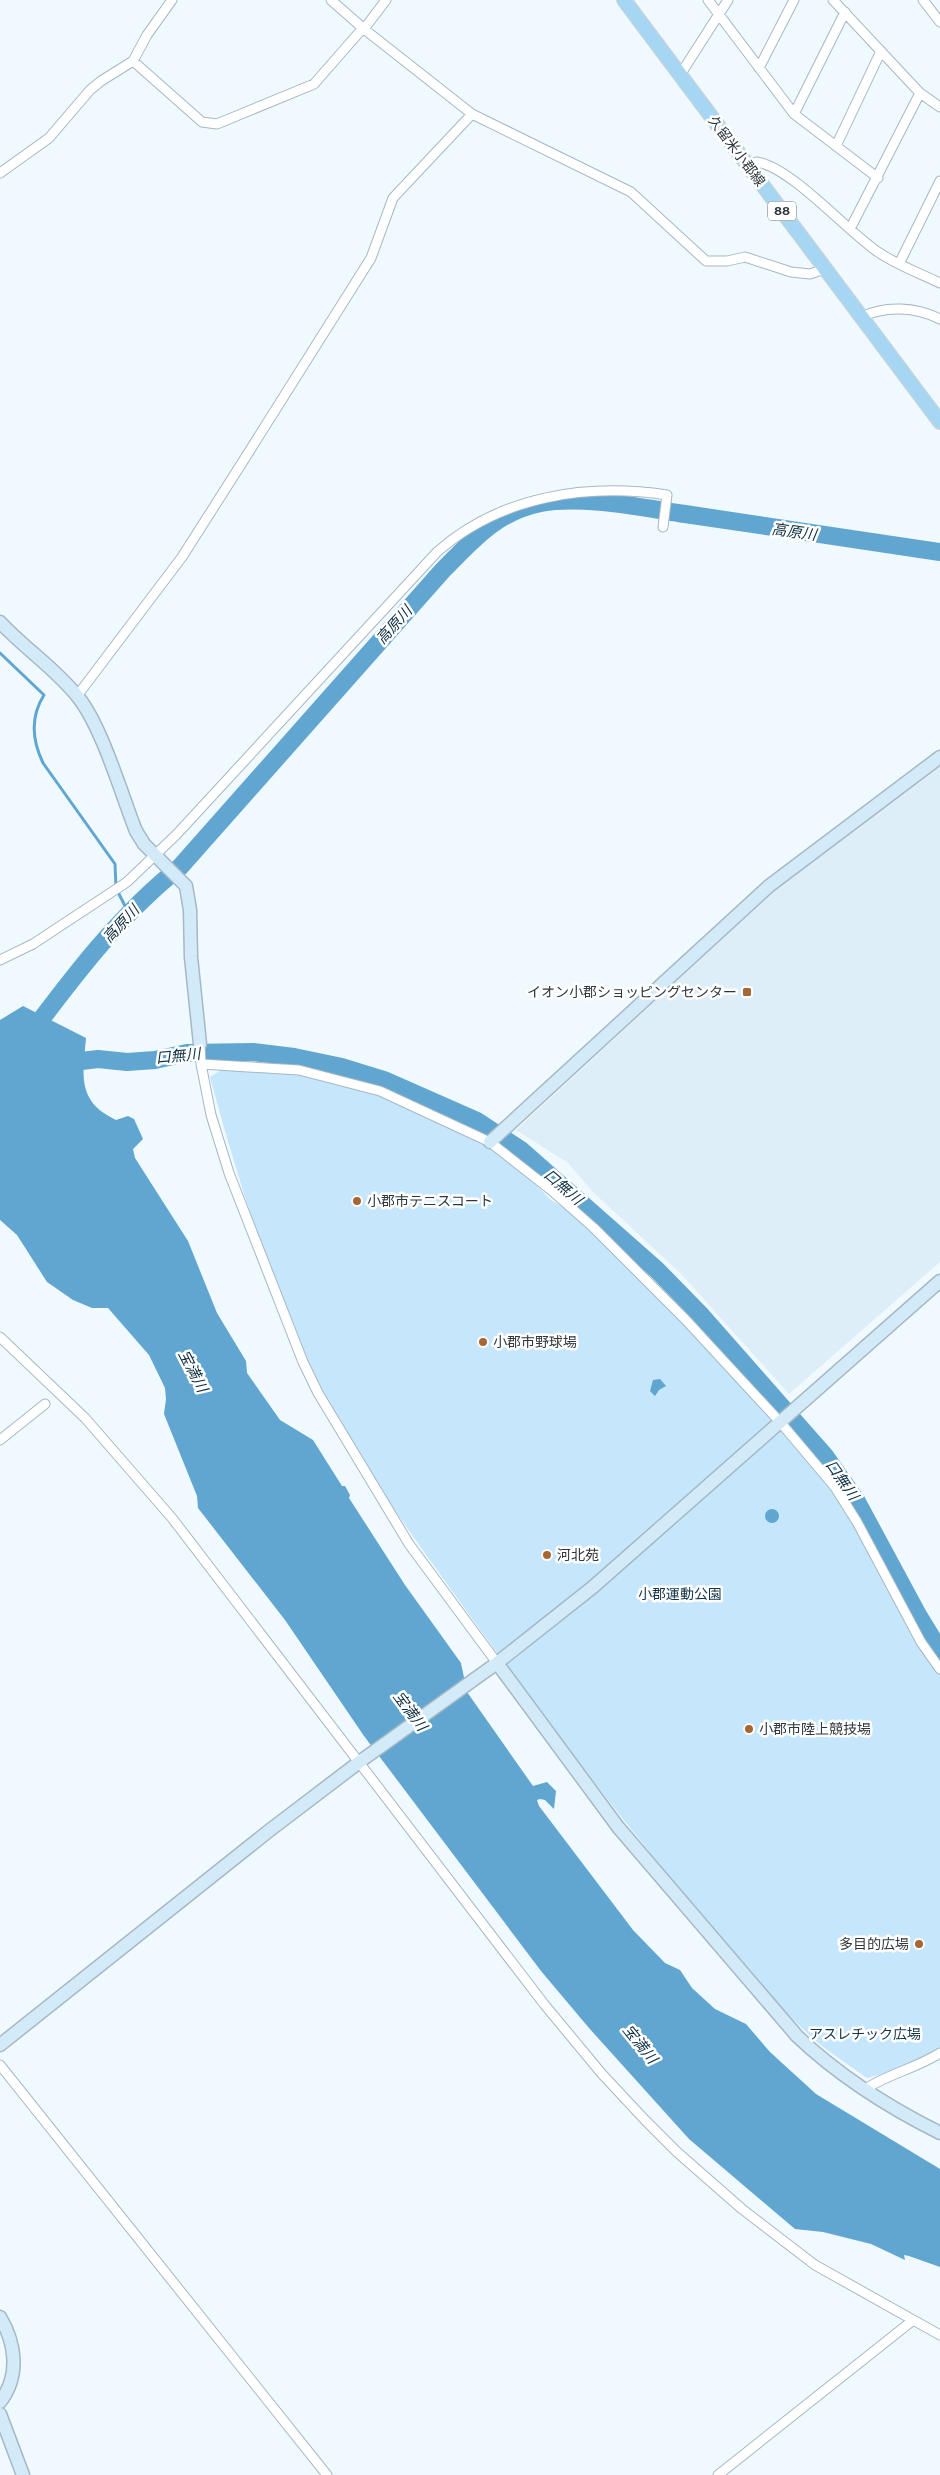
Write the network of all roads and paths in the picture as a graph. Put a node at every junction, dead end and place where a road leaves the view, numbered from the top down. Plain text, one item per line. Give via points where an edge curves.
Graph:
1 (172, 0) edge
2 (331, 0) edge
3 (386, 0) edge
4 (624, 0) edge
5 (708, 0) edge
6 (728, 0) edge
7 (794, 0) edge
8 (833, 0) edge
9 (923, 0) edge
10 (845, 12) junction
11 (719, 15) junction
12 (940, 22) edge
13 (363, 29) junction
14 (881, 51) junction
15 (133, 61) junction
16 (759, 68) junction
17 (680, 74) junction
18 (920, 93) junction
19 (940, 107) edge
20 (472, 114) junction
21 (794, 114) junction
22 (836, 146) junction
23 (750, 169) junction
24 (0, 173) edge
25 (878, 178) junction
26 (940, 181) edge
27 (850, 229) junction
28 (899, 264) junction
29 (825, 269) junction
30 (940, 283) edge
31 (861, 317) junction
32 (940, 319) edge
33 (940, 422) edge
34 (663, 525) dead end
35 (0, 622) edge
36 (78, 696) junction
37 (940, 757) edge
38 (156, 857) junction
39 (0, 960) edge
40 (200, 1044) joint
41 (201, 1064) junction
42 (490, 1142) junction
43 (940, 1281) edge
44 (0, 1337) edge
45 (45, 1404) dead end
46 (780, 1423) junction
47 (0, 1440) edge
48 (492, 1666) junction
49 (940, 1669) edge
50 (360, 1761) junction
51 (0, 2045) edge
52 (940, 2053) edge
53 (0, 2065) edge
54 (864, 2090) junction
55 (940, 2133) edge
56 (0, 2317) edge
57 (912, 2321) junction
58 (940, 2335) edge
59 (0, 2402) edge
60 (0, 2414) edge
61 (23, 2475) edge
62 (327, 2475) edge
63 (718, 2475) edge

1 - 15 street
2 - 13 street
3 - 13 street
4 - 17 main road, 久留米小郡線 / 88
5 - 11 street
6 - 11 street
7 - 16 street
8 - 10 street
9 - 12 street
10 - 14 street
10 - 21 street
11 - 16 street
11 - 17 street
13 - 15 street via 314,84 217,124 202,122
13 - 20 street
14 - 18 street
14 - 22 street
15 - 24 street via 101,81 49,138
16 - 21 street
17 - 23 main road, 久留米小郡線 / 88
18 - 19 street
18 - 25 street
20 - 29 street via 631,192 706,261 745,257 791,272 810,274
20 - 36 street via 393,198 371,258 245,458 182,557
21 - 22 street
22 - 25 street
23 - 27 street via 756,162 767,163 810,193
23 - 29 main road, 久留米小郡線 / 88
25 - 27 street
26 - 28 street
27 - 28 street via 879,253
28 - 30 street
29 - 31 main road, 久留米小郡線 / 88
31 - 32 street via 872,311 908,309 925,311
31 - 33 main road, 久留米小郡線 / 88
34 - 38 street via 667,495 624,489 531,501 458,534 430,558
35 - 36 street
36 - 38 street via 100,737 136,831
37 - 42 street via 769,886
38 - 39 street via 127,882 33,944
38 - 40 street via 186,886
40 - 41 street
41 - 42 street via 299,1070 380,1091
41 - 48 street via 211,1116 243,1215 303,1362 318,1393 409,1544
42 - 46 street via 594,1228 685,1319
43 - 46 street
44 - 50 street via 85,1418 172,1518
45 - 47 street
46 - 48 street via 642,1546
46 - 49 street via 835,1487 921,1642
48 - 50 street
48 - 54 street via 618,1827 797,2036 824,2062
50 - 51 street
50 - 57 street via 544,2004 645,2120 727,2196 815,2265
52 - 54 street
53 - 62 street
54 - 55 street
56 - 59 street via 11,2342 14,2364 7,2392
57 - 58 street
57 - 63 street
60 - 61 street

